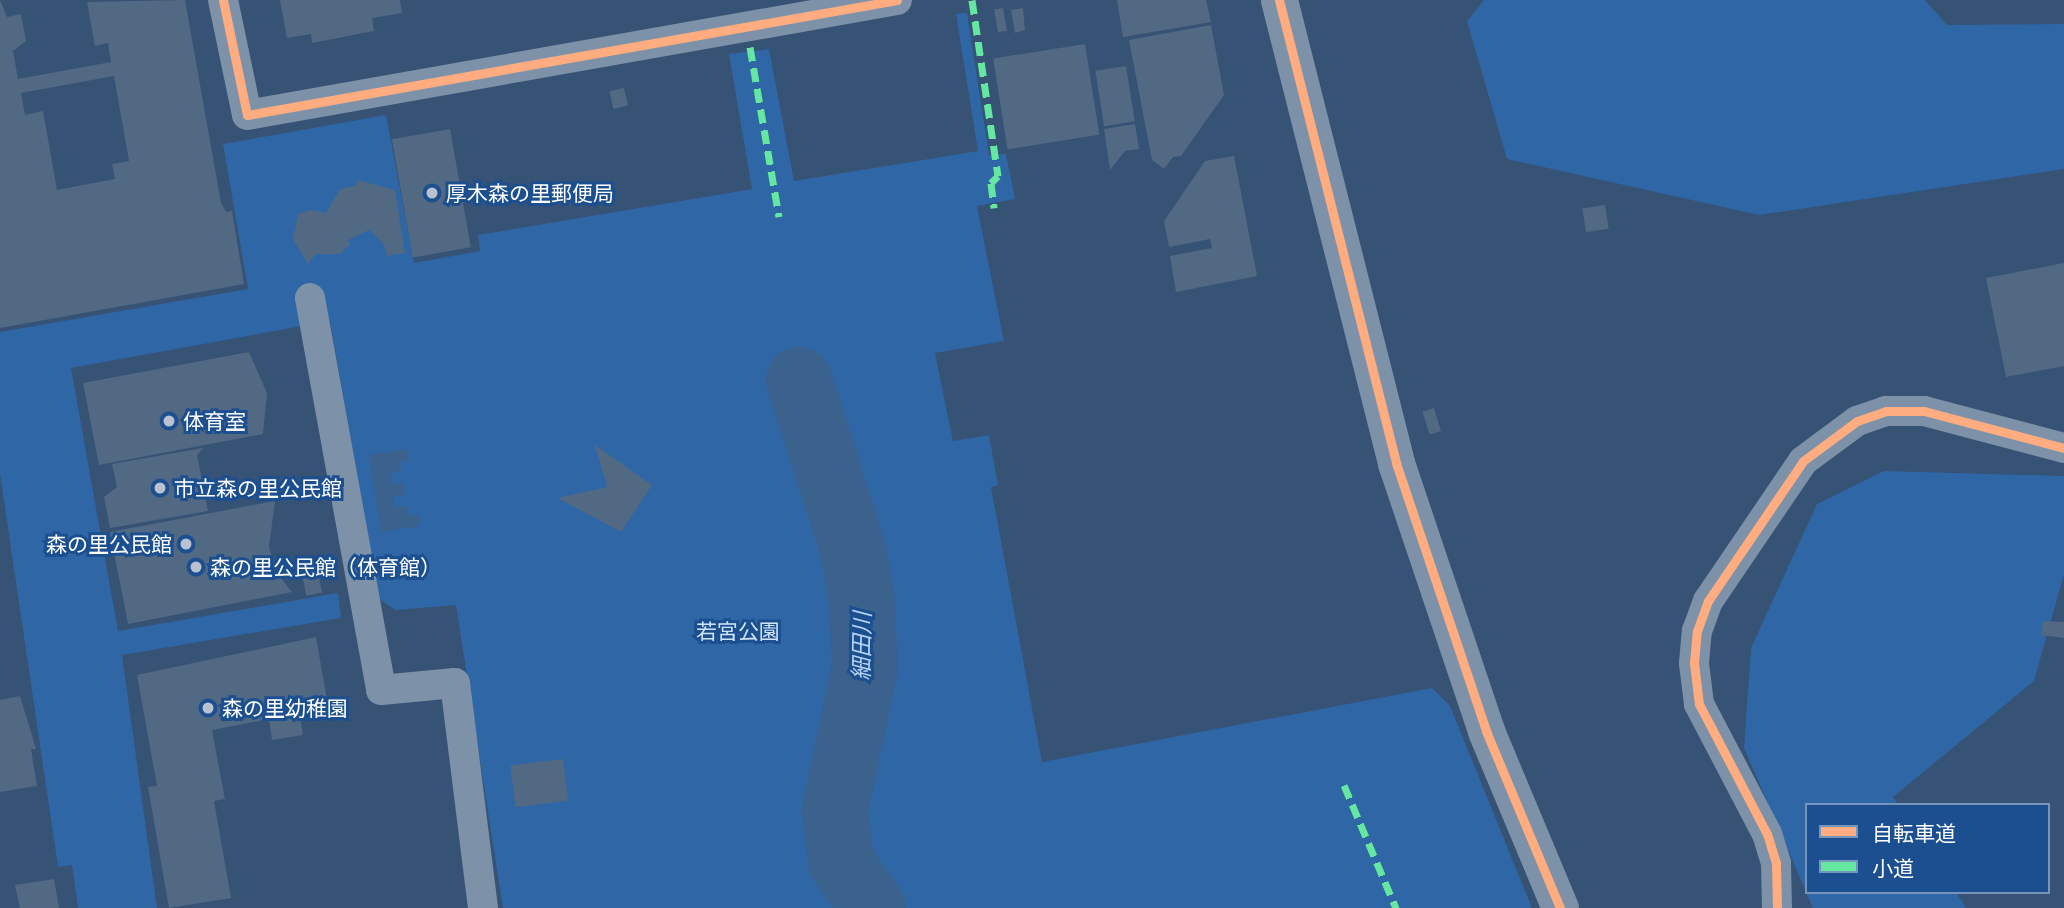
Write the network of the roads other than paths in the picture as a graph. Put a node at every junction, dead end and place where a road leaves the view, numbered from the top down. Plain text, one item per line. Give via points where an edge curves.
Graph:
1 (223, 0) edge
2 (897, 0) edge
3 (1279, 0) edge
4 (310, 298) dead end
5 (2064, 448) edge
6 (483, 908) edge
7 (1560, 908) edge
8 (1777, 908) edge

1 - 2 street via 247,115
3 - 7 street via 1396,463 1486,731
4 - 6 street via 382,690 455,682
5 - 8 street via 1924,411 1886,411 1857,421 1803,461 1708,601 1697,631 1693,663 1699,704 1767,834 1776,863

